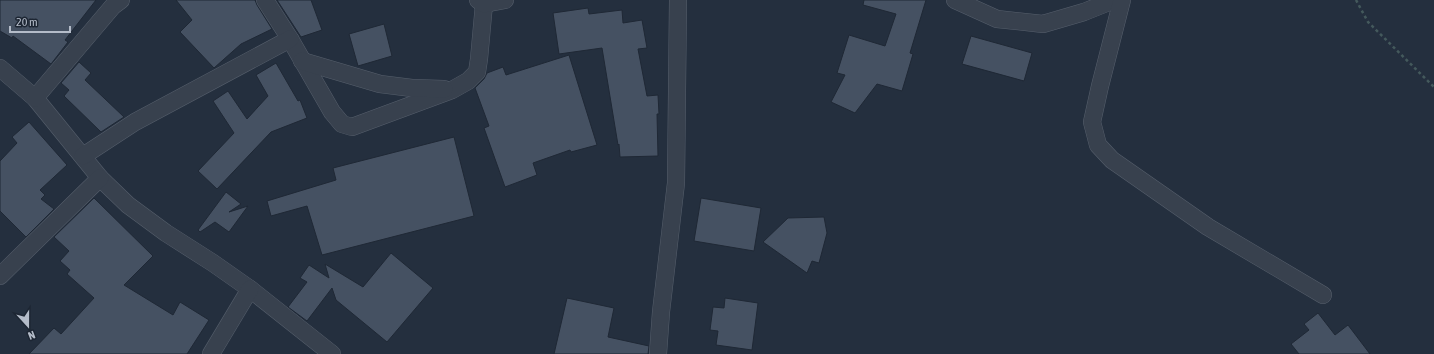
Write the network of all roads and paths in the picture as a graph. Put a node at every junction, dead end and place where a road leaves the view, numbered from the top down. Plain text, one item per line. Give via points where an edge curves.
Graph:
1 (121, 0) edge
2 (265, 0) edge
3 (505, 0) edge
4 (678, 0) edge
5 (955, 0) edge
6 (1114, 0) edge
7 (1122, 0) edge
8 (1356, 0) edge
9 (481, 2) edge
10 (290, 39) junction
11 (302, 61) junction
12 (0, 68) edge
13 (1434, 87) edge
14 (452, 90) junction
15 (35, 98) junction
16 (83, 156) junction
17 (100, 178) junction
18 (0, 276) edge
19 (250, 288) junction
20 (1323, 295) dead end
21 (211, 354) edge
22 (332, 354) edge
23 (658, 354) edge

1 - 15 street via 113,6
2 - 10 street
3 - 9 street
4 - 23 street via 676,183
5 - 6 street via 997,19 1043,24
7 - 20 street via 1092,122 1098,145 1112,160 1208,227
8 - 13 path via 1368,22
9 - 14 street via 480,59 477,72 468,81
10 - 11 street
10 - 16 street via 136,122
11 - 14 street via 380,84
11 - 14 street via 332,112 342,124 352,128
12 - 15 street
15 - 16 street
16 - 17 street
17 - 18 street
17 - 19 street via 166,232
19 - 21 street
19 - 22 street

